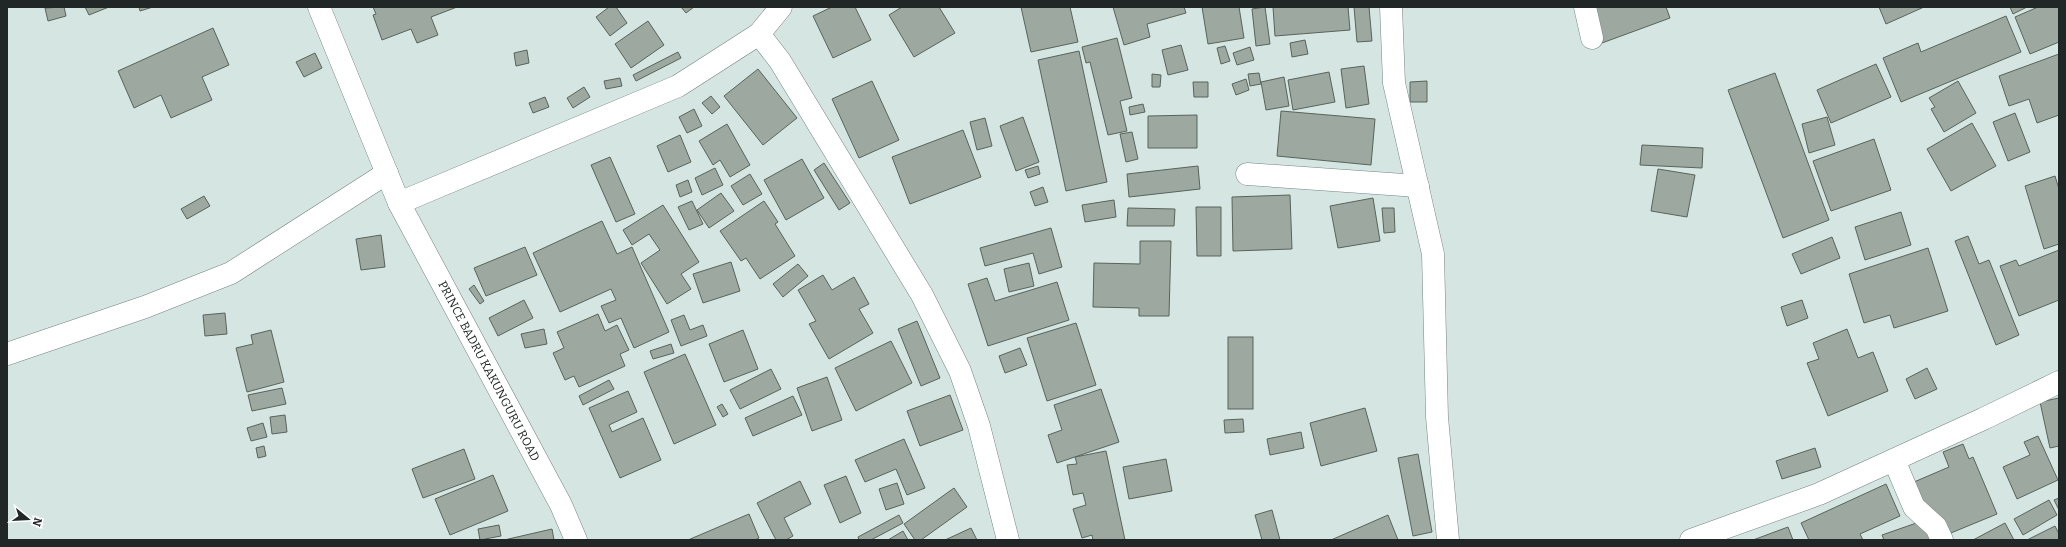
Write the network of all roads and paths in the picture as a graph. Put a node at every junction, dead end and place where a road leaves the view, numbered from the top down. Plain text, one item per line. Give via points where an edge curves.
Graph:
1 (319, 7) edge
2 (781, 7) edge
3 (1391, 7) edge
4 (1585, 7) edge
5 (759, 34) junction
6 (1592, 38) dead end
7 (387, 173) junction
8 (1247, 174) dead end
9 (1418, 186) junction
10 (399, 203) junction
11 (7, 354) edge
12 (2059, 382) edge
13 (1894, 460) junction
14 (1716, 536) edge
15 (576, 540) edge
16 (1008, 540) edge
17 (1448, 540) edge
18 (1691, 540) edge
19 (1942, 540) edge

1 - 7 street, PRINCE BADRU KAKUNGURU ROAD
2 - 5 street
3 - 9 street via 1394,83
4 - 6 street
5 - 10 street via 678,86
5 - 16 street via 780,61 922,295 960,371 979,426
7 - 10 street, PRINCE BADRU KAKUNGURU ROAD
7 - 11 street via 231,273 145,308
8 - 9 street
9 - 17 street via 1434,254 1437,417
10 - 15 street, PRINCE BADRU KAKUNGURU ROAD via 561,505
12 - 13 street
13 - 14 street
13 - 19 street via 1914,507 1936,527
14 - 18 street

